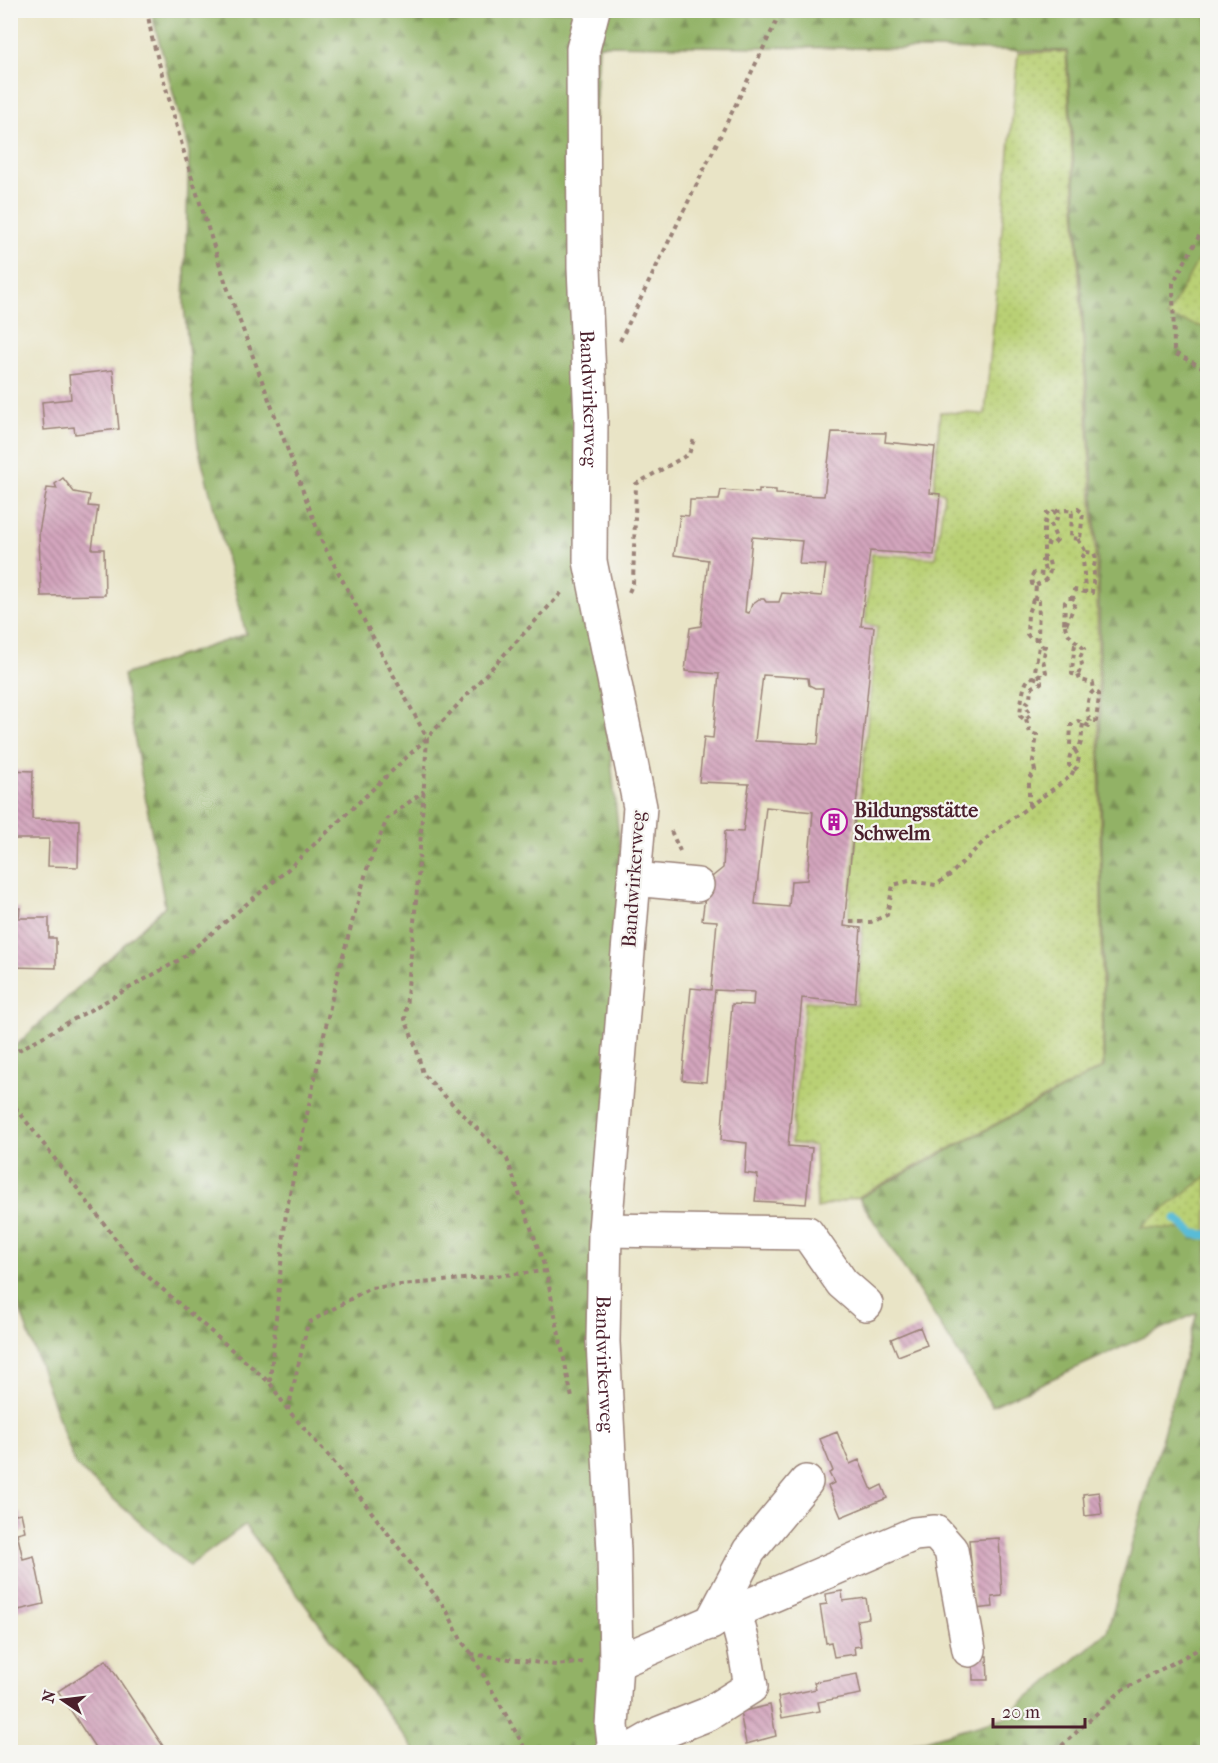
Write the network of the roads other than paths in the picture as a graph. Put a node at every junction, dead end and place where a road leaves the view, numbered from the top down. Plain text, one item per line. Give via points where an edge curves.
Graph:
1 (593, 10) edge
2 (634, 879) junction
3 (691, 884) road end
4 (605, 1230) junction
5 (866, 1304) dead end
6 (806, 1482) dead end
7 (723, 1617) junction
8 (969, 1650) dead end
9 (616, 1663) junction
10 (615, 1752) edge
11 (627, 1752) edge

1 - 2 street, Bandwirkerweg via 583,49 590,561 640,807
2 - 3 street
2 - 4 street, Bandwirkerweg
4 - 5 street via 807,1233 842,1283
4 - 9 street, Bandwirkerweg via 603,1342
6 - 7 street via 749,1551
7 - 8 street via 914,1534 935,1532 951,1550
7 - 9 street
7 - 11 street via 745,1651 751,1687 708,1714 660,1733
9 - 10 street, Bandwirkerweg via 612,1726

